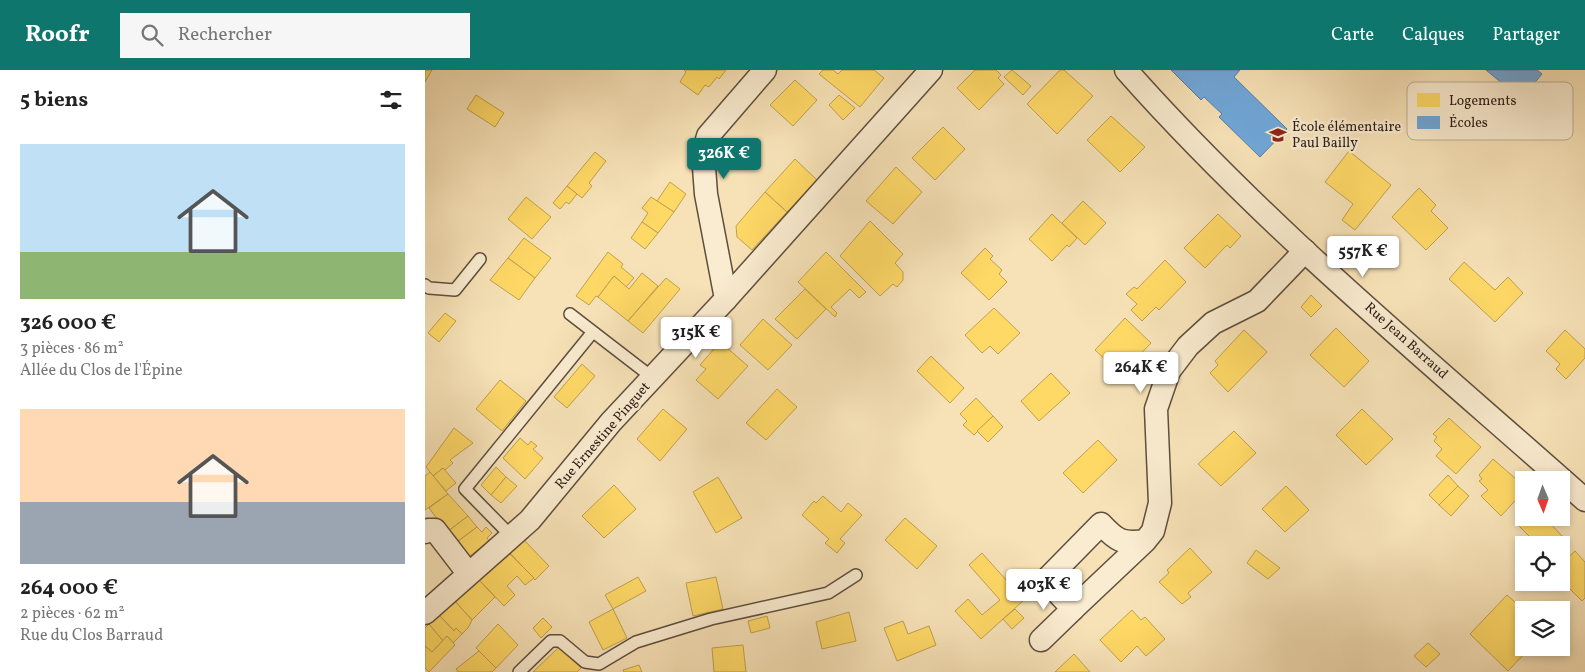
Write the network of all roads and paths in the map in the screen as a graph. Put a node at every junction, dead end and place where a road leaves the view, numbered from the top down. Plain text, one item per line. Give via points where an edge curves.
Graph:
1 (765, 70) edge
2 (931, 70) edge
3 (1126, 70) edge
4 (1305, 251) junction
5 (480, 259) dead end
6 (425, 285) edge
7 (726, 300) junction
8 (570, 314) dead end
9 (592, 333) junction
10 (653, 378) junction
11 (1585, 500) edge
12 (425, 532) edge
13 (511, 536) junction
14 (1145, 541) junction
15 (468, 573) junction
16 (856, 575) dead end
17 (1073, 609) junction
18 (425, 612) edge
19 (1041, 640) dead end
20 (519, 672) edge

1 - 7 street via 708,136 703,154 706,194
2 - 7 street, Rue Ernestine Pinguet
3 - 4 street, Rue Jean Barraud via 1211,163
4 - 11 street, Rue Jean Barraud
4 - 14 street via 1257,301 1213,324 1188,346 1169,371 1156,409 1160,503 1153,531
5 - 6 lane via 455,290
7 - 10 street, Rue Ernestine Pinguet
8 - 9 lane
9 - 10 lane
9 - 13 lane via 465,490
10 - 13 street, Rue Ernestine Pinguet via 611,422 530,520
12 - 15 street via 435,530
13 - 15 street, Rue Ernestine Pinguet
14 - 17 street
14 - 17 street via 1127,543 1115,539 1101,524 1046,580
15 - 18 street, Rue Ernestine Pinguet
16 - 20 lane via 828,593 711,619 636,642 599,664 585,662 560,640 551,641
17 - 19 street

